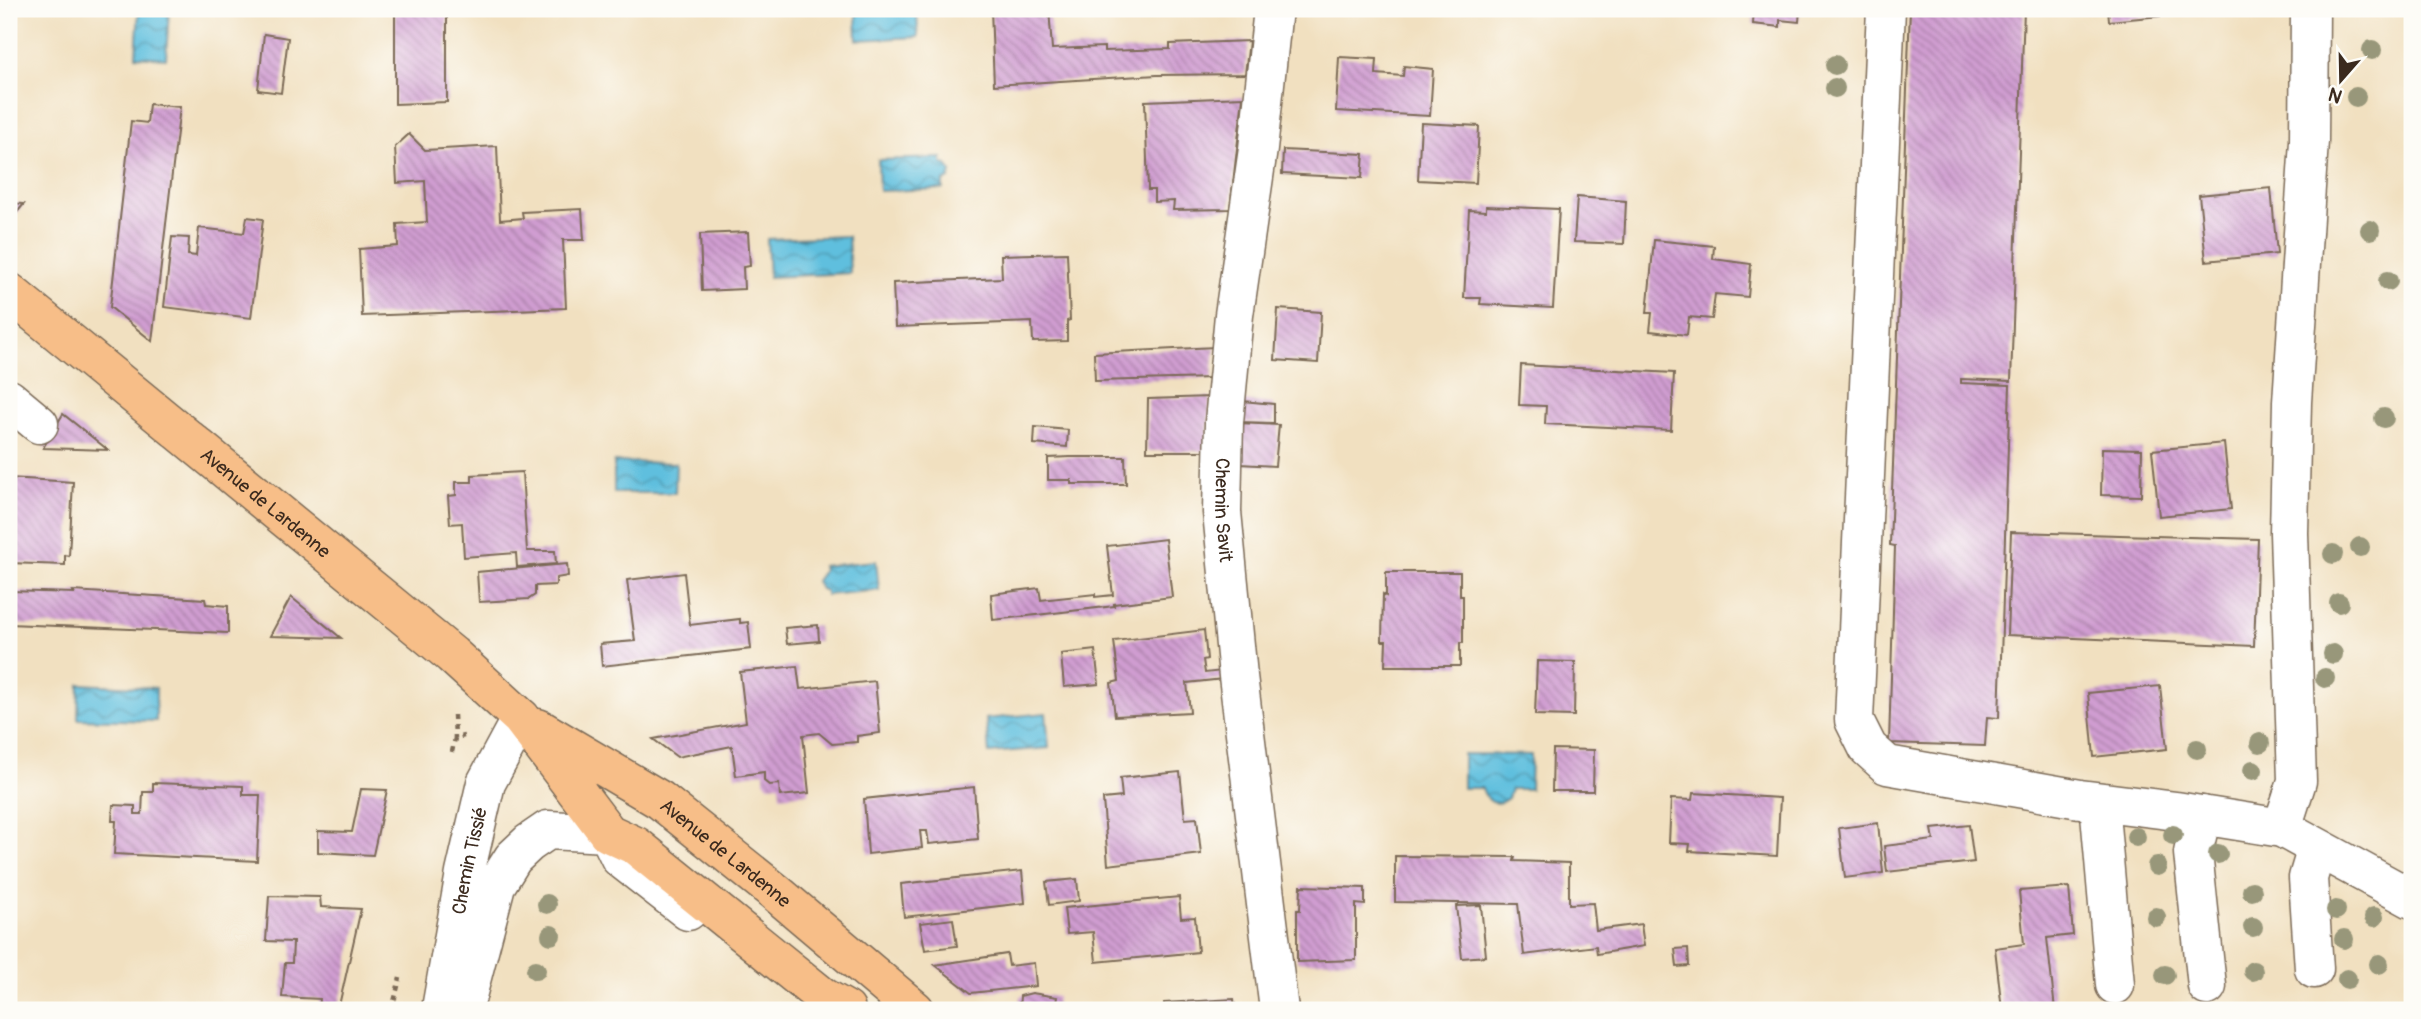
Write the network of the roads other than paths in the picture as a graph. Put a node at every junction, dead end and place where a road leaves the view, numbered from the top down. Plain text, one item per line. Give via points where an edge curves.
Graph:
1 (1273, 9) edge
2 (1886, 9) edge
3 (2310, 9) edge
4 (9, 292) edge
5 (9, 399) edge
6 (39, 424) dead end
7 (521, 718) junction
8 (2099, 802) junction
9 (2202, 815) junction
10 (2282, 828) junction
11 (608, 833) junction
12 (2317, 848) junction
13 (2412, 900) edge
14 (2314, 969) dead end
15 (2115, 985) dead end
16 (2207, 985) dead end
17 (440, 1010) edge
18 (449, 1010) edge
19 (811, 1010) edge
20 (846, 1010) edge
21 (915, 1010) edge
22 (1279, 1010) edge

1 - 22 street, Chemin Savit via 1233,328 1222,512
2 - 8 street via 1854,720 1868,748 1887,765
3 - 10 street via 2309,141 2292,402 2289,533 2297,782
4 - 7 main road, Avenue de Lardenne via 452,655
5 - 6 street
7 - 11 main road, Avenue de Lardenne
7 - 17 street, Chemin Tissié via 486,783
7 - 21 main road, Avenue de Lardenne via 660,800
8 - 9 street
8 - 15 street
9 - 10 street
9 - 16 street via 2193,853
10 - 12 street
11 - 18 street, Chemin Tissié via 548,830 513,858 496,885 466,1000
11 - 19 street, Avenue de Lardenne via 620,858
11 - 20 main road, Avenue de Lardenne via 636,846 823,997
12 - 13 street
12 - 14 street via 2308,878

